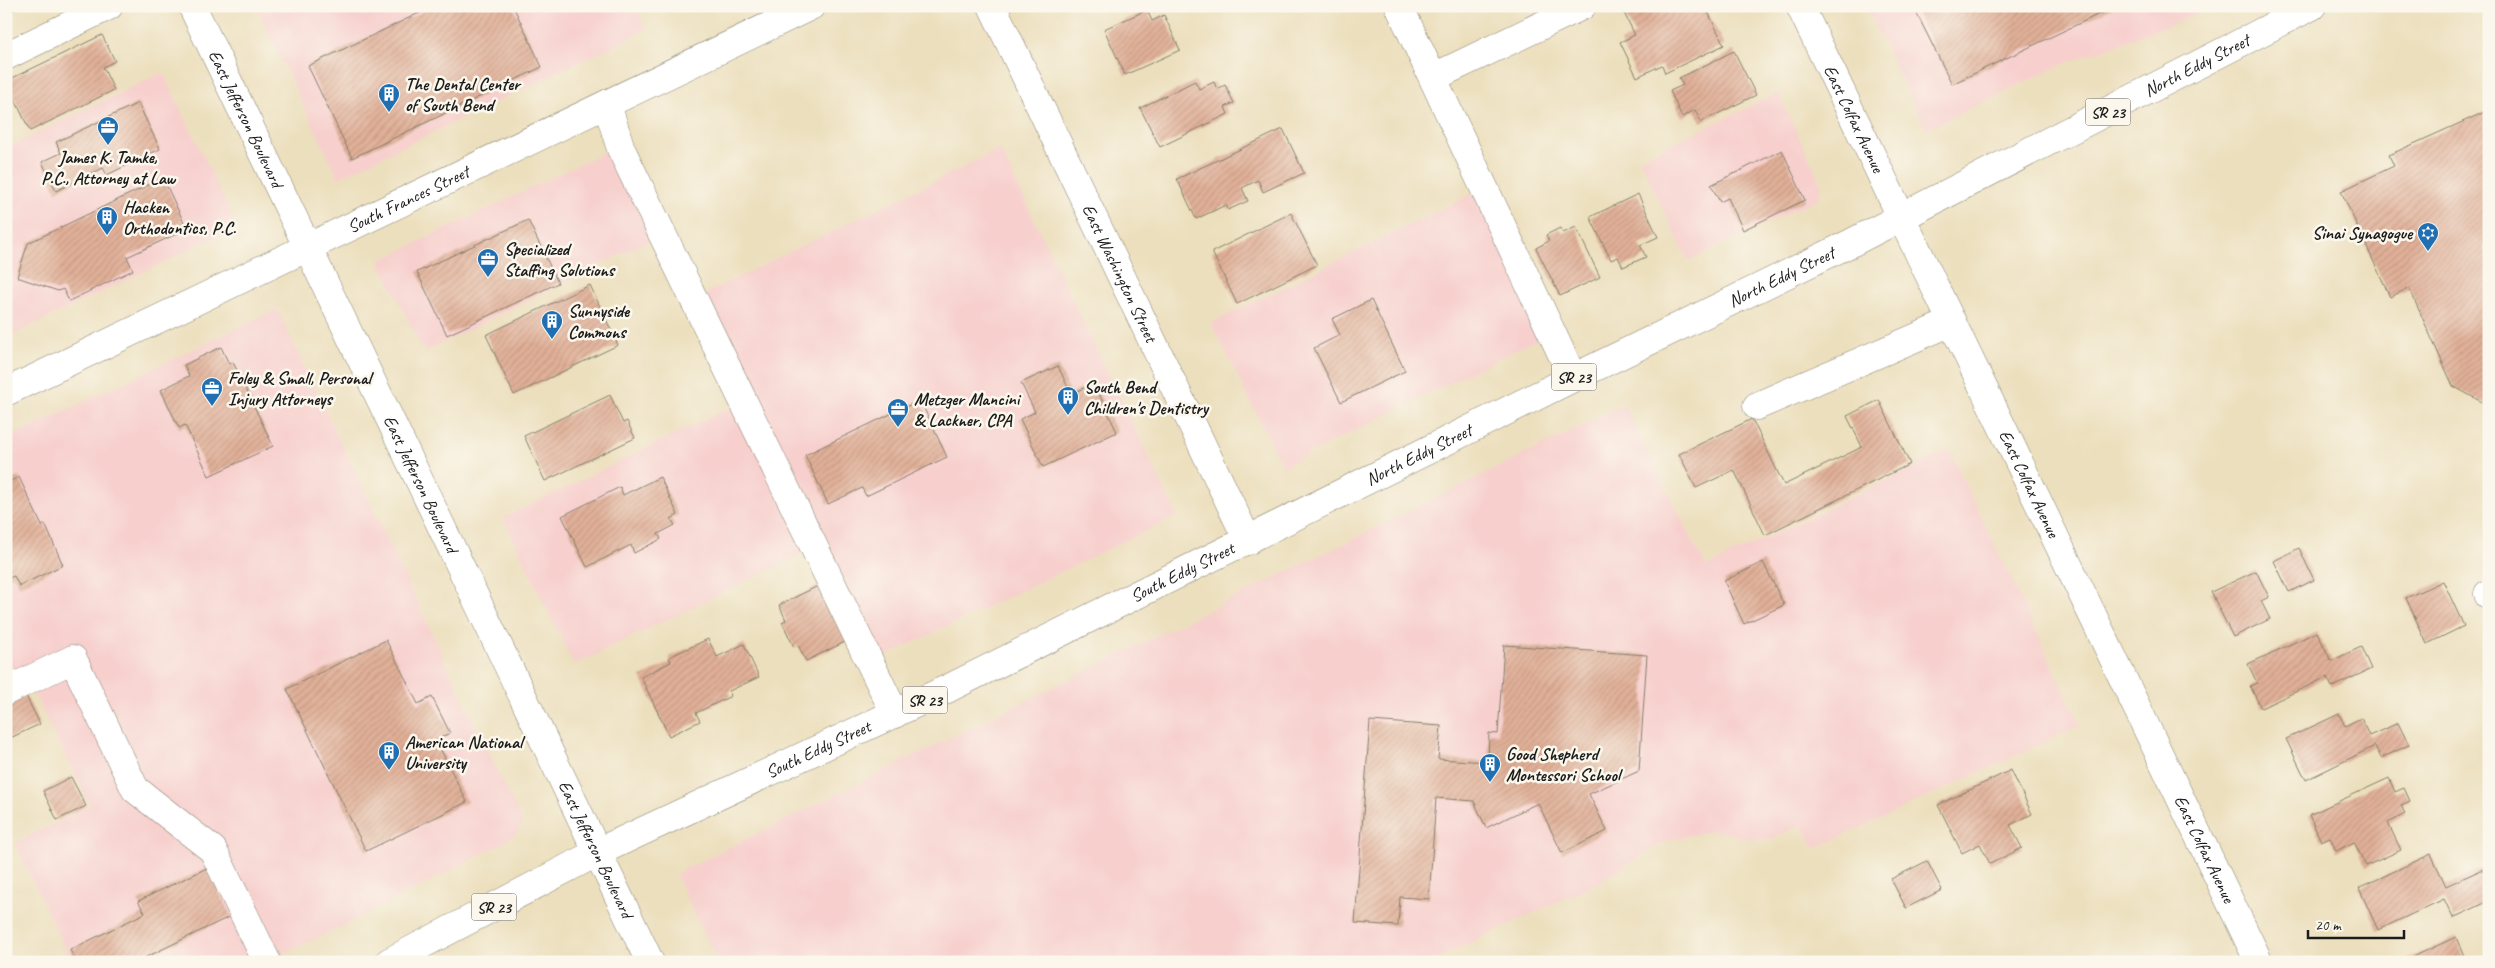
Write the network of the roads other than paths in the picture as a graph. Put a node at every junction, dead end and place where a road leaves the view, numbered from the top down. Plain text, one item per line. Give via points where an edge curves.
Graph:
1 (109, 6) edge
2 (192, 6) edge
3 (811, 6) edge
4 (992, 6) edge
5 (1400, 6) edge
6 (1582, 6) edge
7 (1800, 6) edge
8 (2312, 6) edge
9 (6, 56) edge
10 (1434, 77) junction
11 (607, 104) junction
12 (1902, 217) junction
13 (309, 248) junction
14 (1952, 322) junction
15 (1573, 378) junction
16 (6, 392) edge
17 (1758, 406) dead end
18 (1248, 541) junction
19 (6, 691) edge
20 (895, 714) junction
21 (598, 852) junction
22 (267, 962) edge
23 (389, 962) edge
24 (650, 962) edge
25 (2259, 962) edge

1 - 9 main road
2 - 13 main road, East Jefferson Boulevard
3 - 11 main road, South Frances Street
4 - 18 main road, East Washington Street
5 - 10 main road
6 - 10 main road
7 - 12 main road, East Colfax Avenue
8 - 12 main road, North Eddy Street / SR 23
10 - 15 main road
11 - 13 main road, South Frances Street
11 - 20 main road via 621,149
12 - 14 main road, East Colfax Avenue
12 - 15 main road, North Eddy Street / SR 23
13 - 16 main road, South Frances Street
13 - 21 main road, East Jefferson Boulevard
14 - 17 main road
14 - 25 main road, East Colfax Avenue
15 - 18 main road, North Eddy Street / SR 23
18 - 20 main road, South Eddy Street / SR 23
19 - 22 main road via 72,659 135,789 213,850
20 - 21 main road, South Eddy Street / SR 23
21 - 23 main road, South Eddy Street / SR 23
21 - 24 main road, East Jefferson Boulevard

